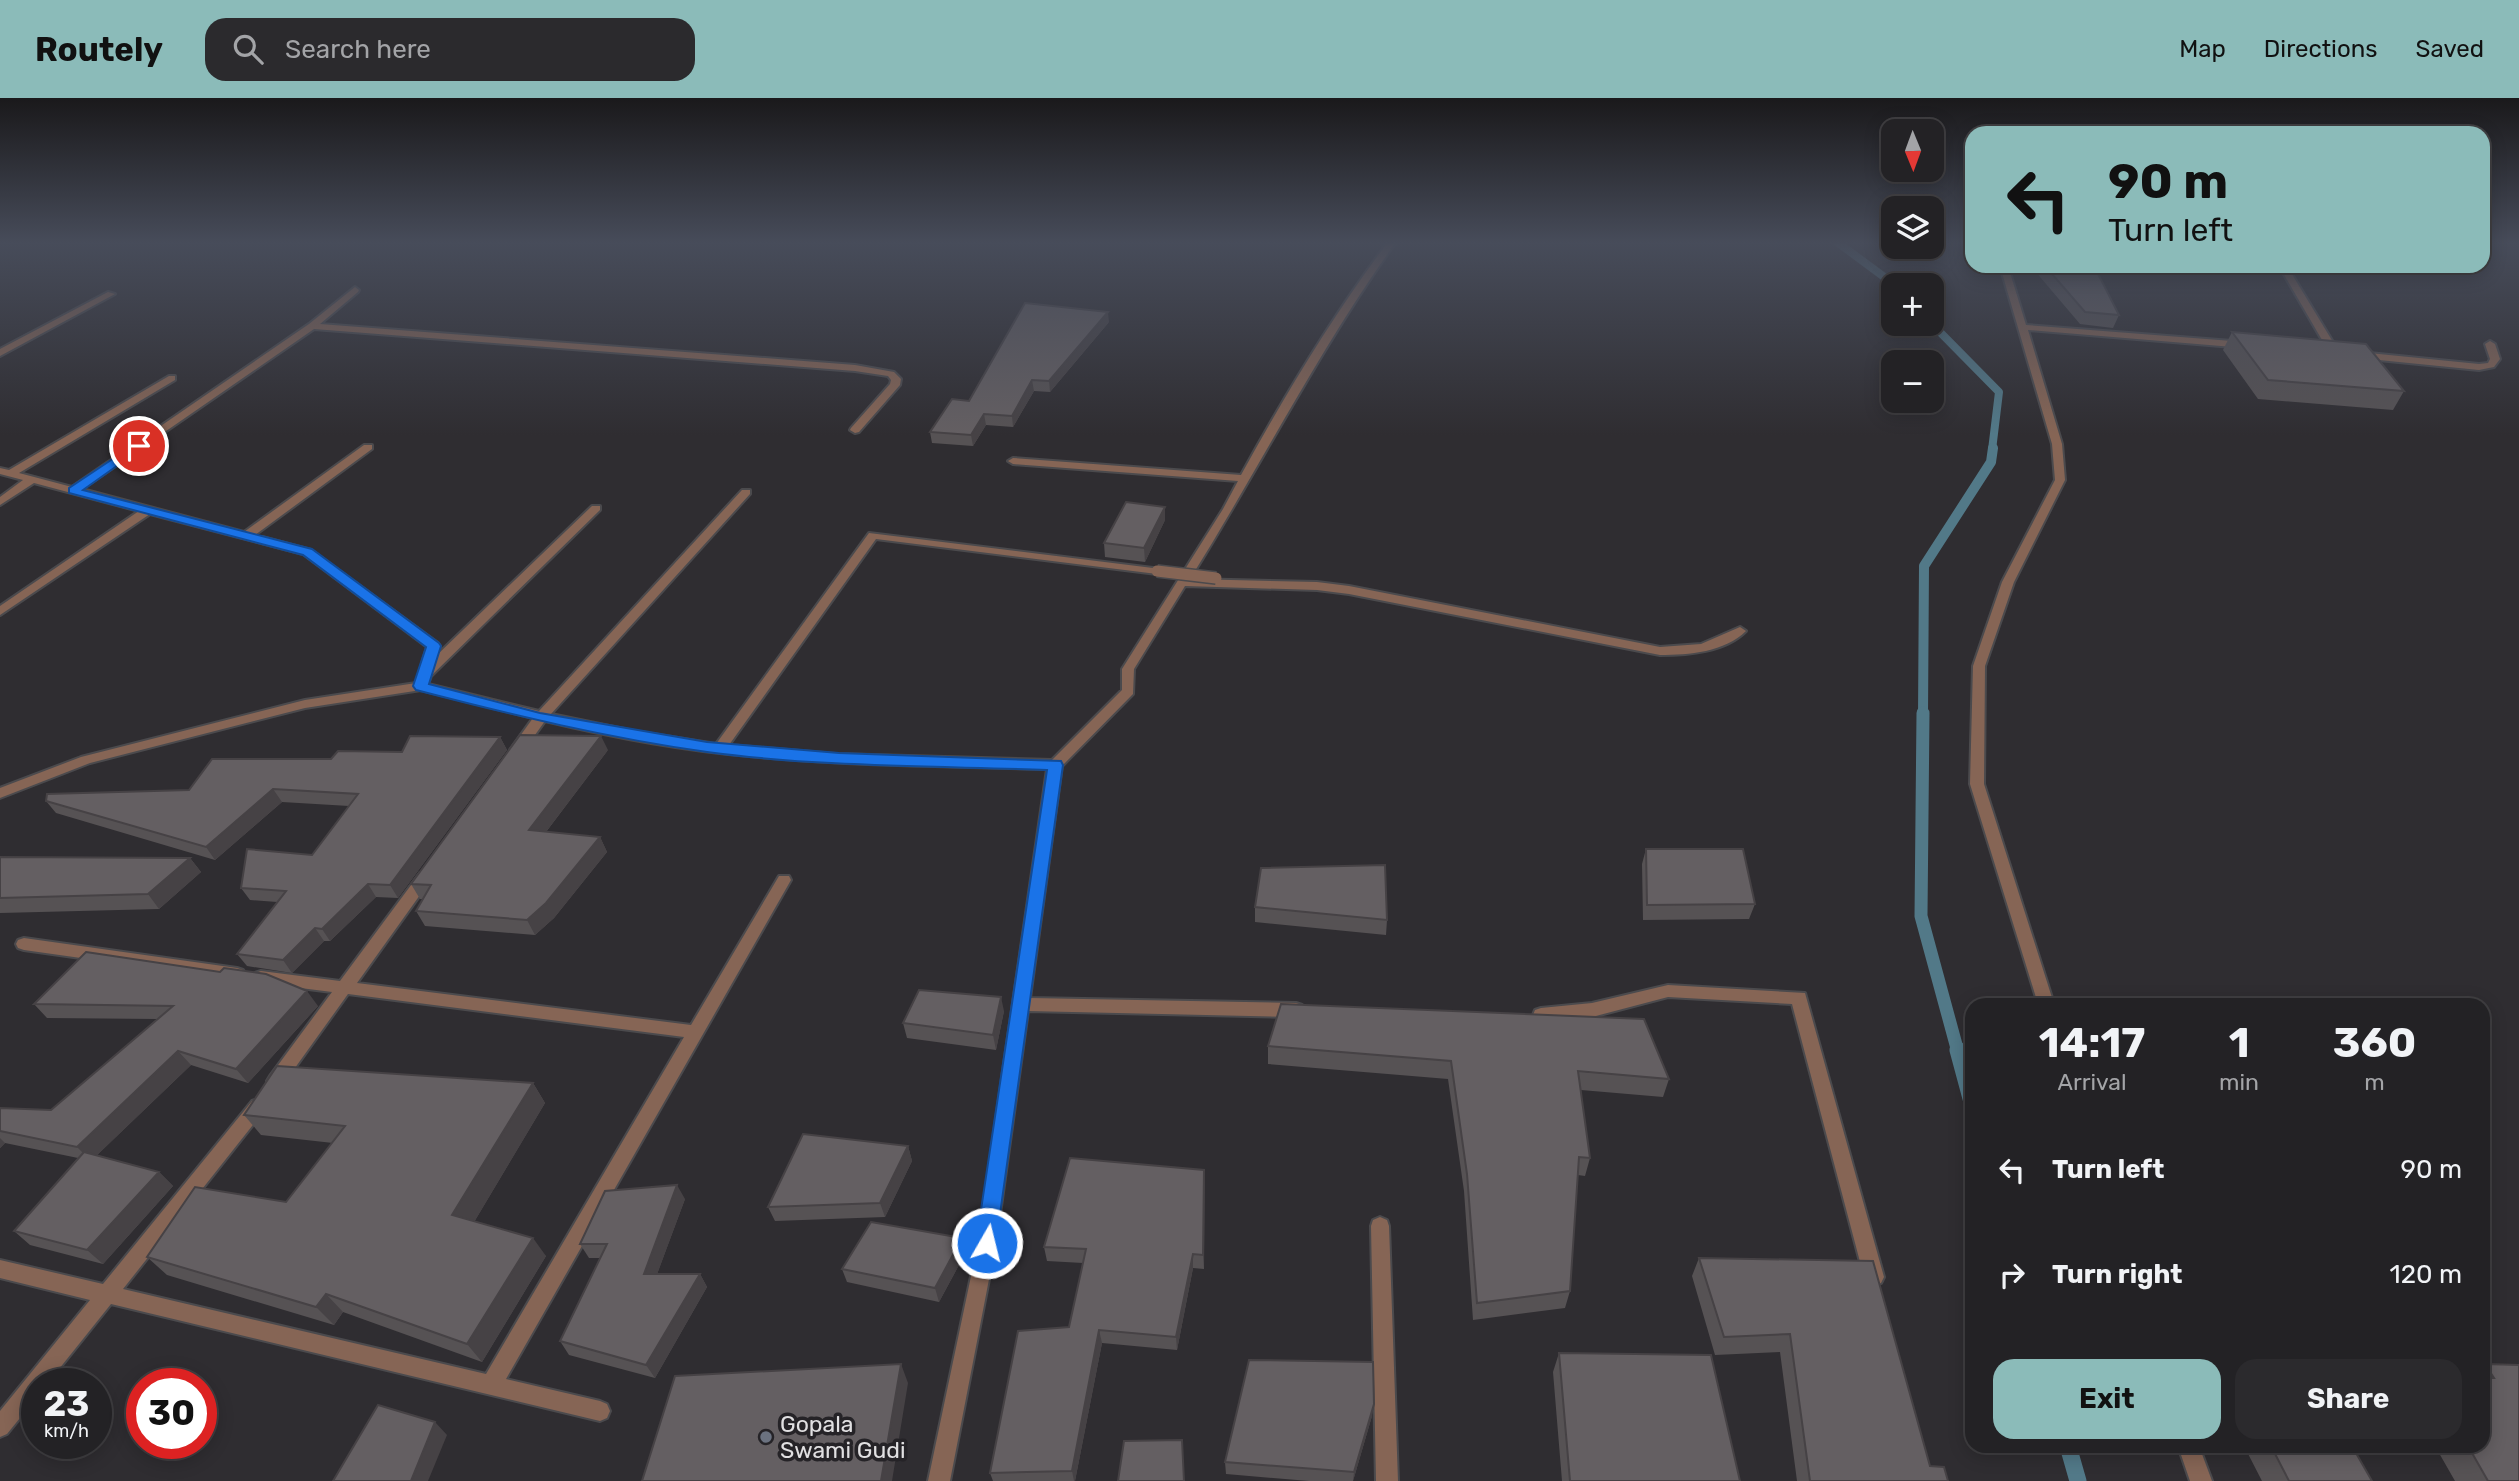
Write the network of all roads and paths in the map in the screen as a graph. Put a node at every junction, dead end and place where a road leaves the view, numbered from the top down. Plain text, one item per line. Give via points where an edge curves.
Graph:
1 (89, 307) edge
2 (335, 307) edge
3 (1347, 307) edge
4 (2017, 307) edge
5 (2307, 307) edge
6 (312, 326) junction
7 (2023, 327) junction
8 (2490, 344) dead end
9 (2262, 346) edge
10 (2322, 351) edge
11 (2334, 352) junction
12 (0, 353) edge
13 (172, 378) dead end
14 (855, 430) dead end
15 (368, 447) dead end
16 (1013, 461) dead end
17 (5, 473) edge
18 (1245, 478) junction
19 (31, 480) junction
20 (74, 491) junction
21 (746, 492) dead end
22 (0, 502) edge
23 (596, 508) dead end
24 (148, 510) junction
25 (246, 536) junction
26 (1182, 582) junction
27 (1255, 583) junction
28 (0, 611) edge
29 (1740, 631) dead end
30 (423, 680) junction
31 (540, 718) junction
32 (719, 748) junction
33 (508, 763) edge
34 (1055, 765) junction
35 (0, 793) edge
36 (434, 864) edge
37 (784, 880) dead end
38 (24, 944) dead end
39 (344, 989) junction
40 (2044, 998) edge
41 (1023, 1004) junction
42 (1316, 1010) edge
43 (1526, 1015) edge
44 (696, 1032) junction
45 (1380, 1226) dead end
46 (0, 1269) edge
47 (1878, 1291) edge
48 (109, 1293) junction
49 (492, 1384) junction
50 (600, 1411) dead end
51 (0, 1427) edge
52 (2191, 1453) edge
53 (939, 1481) edge
54 (1387, 1481) edge
55 (2201, 1481) edge

1 - 12 street
2 - 6 street
3 - 18 street
4 - 7 street
5 - 11 street
6 - 14 street via 891,374 895,385
6 - 20 street
7 - 9 street
7 - 40 street via 2057,444 2060,480 2008,582 1979,666 1977,784
8 - 11 street via 2495,359 2491,365 2479,367
10 - 11 street
13 - 17 street
15 - 25 street
16 - 18 street
17 - 19 street
18 - 26 street
19 - 20 street
19 - 22 street
20 - 24 street
21 - 31 street
23 - 30 street
24 - 25 street
24 - 28 street
25 - 30 street via 307,552 434,646
26 - 27 street
26 - 34 street via 1128,669 1128,691
27 - 29 street via 1349,590 1660,651 1696,651 1720,644
27 - 32 street, bridge via 873,535
30 - 31 street
30 - 35 street via 305,704 86,760
31 - 32 street
31 - 33 street
32 - 34 street via 839,758
34 - 41 street
36 - 39 street
37 - 44 street
38 - 39 street
39 - 44 street
39 - 48 street via 224,1152
41 - 42 street
41 - 53 street via 987,1243
43 - 47 street via 1592,1010 1668,990 1798,998
44 - 49 street
45 - 54 street
46 - 48 street
48 - 49 street
48 - 51 street
49 - 50 street
52 - 55 street

